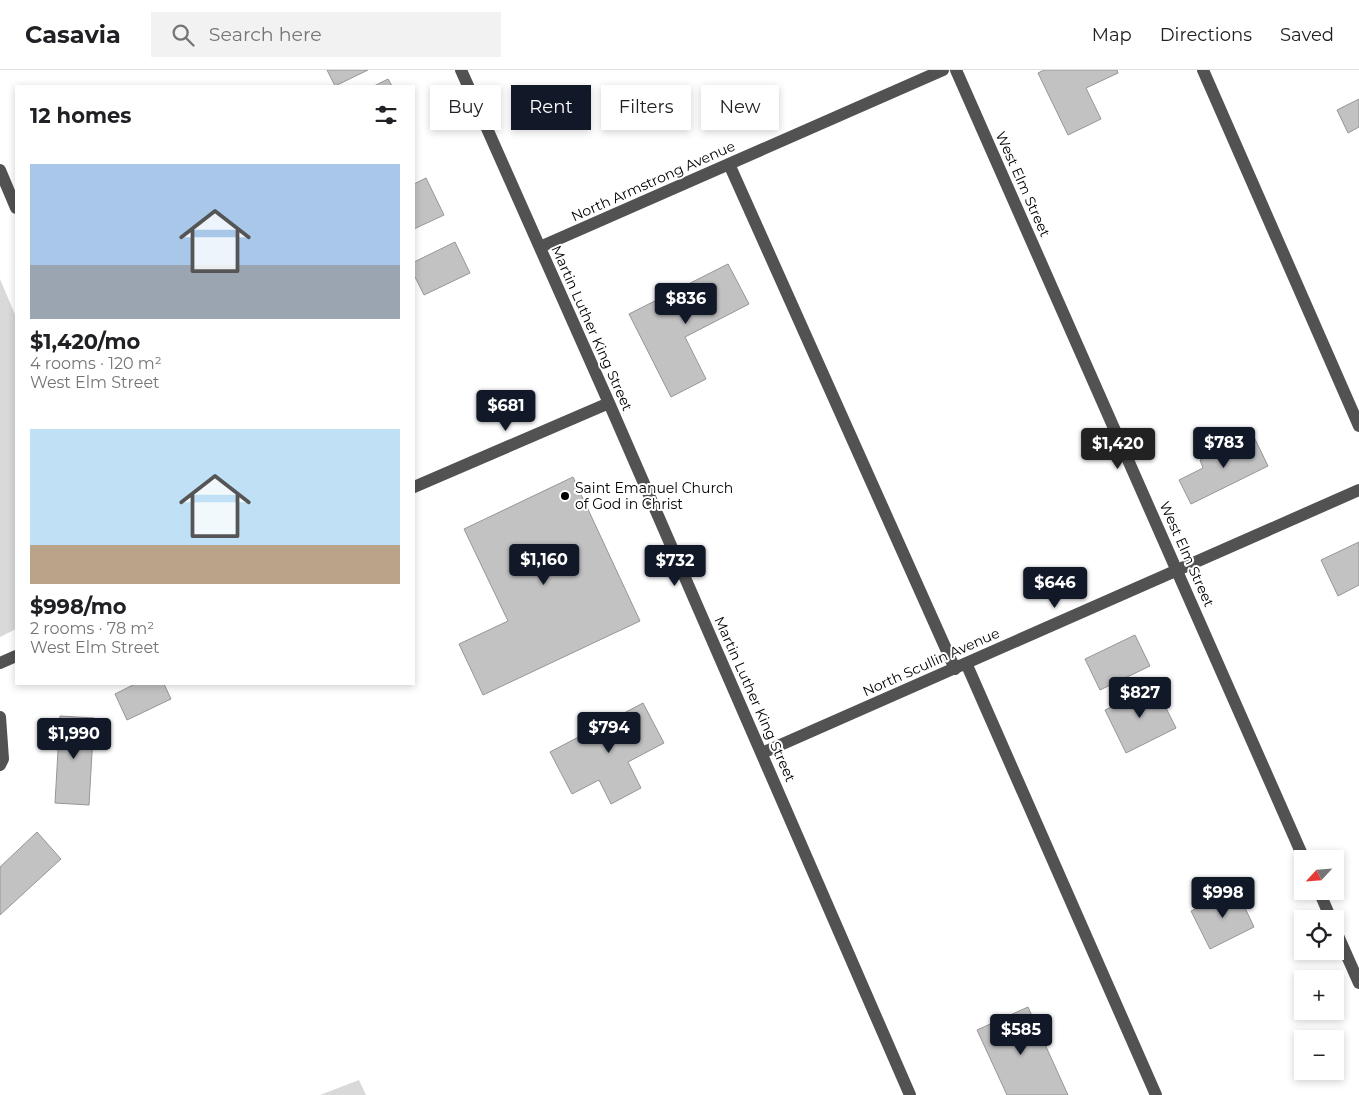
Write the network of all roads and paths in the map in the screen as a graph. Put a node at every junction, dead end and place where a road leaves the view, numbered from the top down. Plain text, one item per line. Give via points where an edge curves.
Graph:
1 (460, 70) edge
2 (943, 70) edge
3 (956, 70) edge
4 (1203, 70) edge
5 (729, 164) junction
6 (0, 170) edge
7 (15, 206) edge
8 (540, 247) junction
9 (609, 403) junction
10 (1359, 426) edge
11 (415, 487) edge
12 (1359, 490) edge
13 (1178, 570) junction
14 (15, 656) edge
15 (0, 663) edge
16 (960, 666) junction
17 (0, 718) edge
18 (762, 753) junction
19 (0, 765) edge
20 (1300, 850) edge
21 (1344, 949) edge
22 (1359, 983) edge
23 (910, 1095) edge
24 (1156, 1095) edge

1 - 8 street, Martin Luther King Street
2 - 5 street, North Armstrong Avenue
3 - 13 street, West Elm Street
4 - 10 street
5 - 8 street, North Armstrong Avenue
5 - 16 street
6 - 7 street
8 - 9 street, Martin Luther King Street
9 - 11 street
9 - 18 street, Martin Luther King Street
12 - 13 street, North Scullin Avenue
13 - 16 street, North Scullin Avenue
13 - 20 street, West Elm Street
14 - 15 street
16 - 18 street, North Scullin Avenue
16 - 24 street
17 - 19 street via 4,759
18 - 23 street, Martin Luther King Street
21 - 22 street

